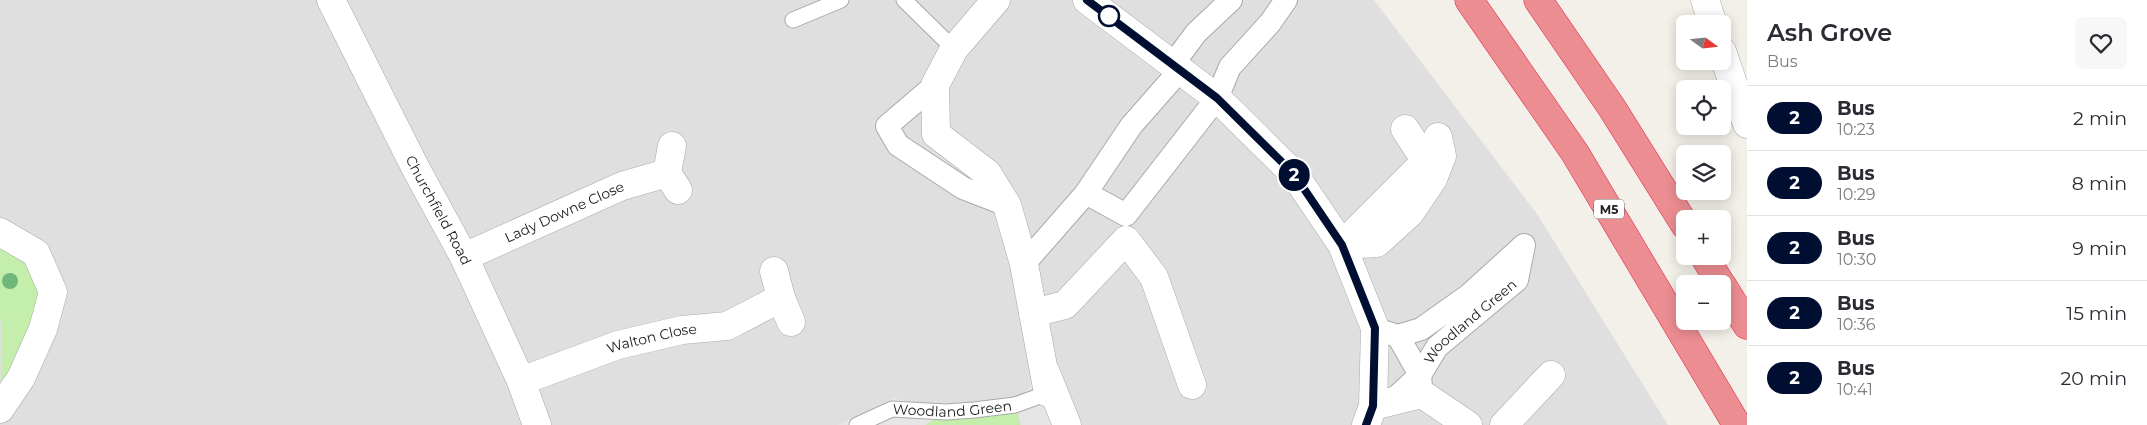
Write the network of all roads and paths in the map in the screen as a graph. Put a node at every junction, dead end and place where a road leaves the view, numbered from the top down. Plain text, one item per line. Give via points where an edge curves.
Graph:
1 (331, 0) edge
2 (841, 0) edge
3 (904, 0) edge
4 (996, 0) edge
5 (1087, 0) edge
6 (1231, 0) edge
7 (1286, 0) edge
8 (1469, 0) edge
9 (1538, 0) edge
10 (1705, 0) edge
11 (1710, 15) edge
12 (793, 20) dead end
13 (954, 49) junction
14 (1176, 66) junction
15 (1729, 70) edge
16 (935, 85) junction
17 (1217, 98) junction
18 (1747, 124) edge
19 (1406, 129) dead end
20 (1438, 137) dead end
21 (672, 146) dead end
22 (1086, 193) junction
23 (1007, 205) junction
24 (1676, 211) edge
25 (0, 232) edge
26 (1342, 245) junction
27 (464, 257) junction
28 (1024, 264) junction
29 (774, 271) dead end
30 (1731, 299) edge
31 (1033, 313) junction
32 (1747, 325) edge
33 (1386, 332) junction
34 (1044, 367) junction
35 (1551, 375) dead end
36 (521, 381) junction
37 (1421, 384) junction
38 (1192, 385) dead end
39 (1048, 393) joint
40 (0, 409) edge
41 (1377, 410) edge
42 (537, 425) edge
43 (857, 425) edge
44 (1068, 425) edge
45 (1468, 425) edge
46 (1504, 425) edge
47 (1737, 425) edge

1 - 27 street, Churchfield Road
2 - 12 lane
3 - 13 lane
4 - 13 street
5 - 14 street
6 - 14 street via 1196,32
7 - 17 street via 1230,67
8 - 47 highway, M5 via 1575,153
9 - 24 highway via 1612,108
10 - 11 street
13 - 16 street
14 - 17 street
14 - 22 street
15 - 18 street
16 - 23 street via 936,134 987,173
16 - 23 street via 887,126 898,145 963,188
17 - 22 street via 1126,215
17 - 26 street via 1294,174
19 - 26 street via 1426,161
20 - 26 street via 1442,156 1433,180 1410,213 1377,243
21 - 27 street, Lady Downe Close via 672,181 622,186
22 - 28 street
23 - 28 street
25 - 40 street via 36,253 53,292 36,345 21,378
26 - 33 street
27 - 36 street, Churchfield Road
28 - 31 street
29 - 36 street, Walton Close via 786,310 727,326 682,330 618,345
30 - 32 highway
31 - 34 street
31 - 38 street via 1065,305 1126,240 1154,277
33 - 37 street
33 - 37 street, Woodland Green via 1421,329 1469,295 1524,246 1517,280 1437,347
33 - 41 street
34 - 39 street
34 - 44 street
35 - 46 street
36 - 42 street, Churchfield Road
37 - 41 street
37 - 45 street
39 - 43 lane, Woodland Green via 1015,405 974,410 892,409

